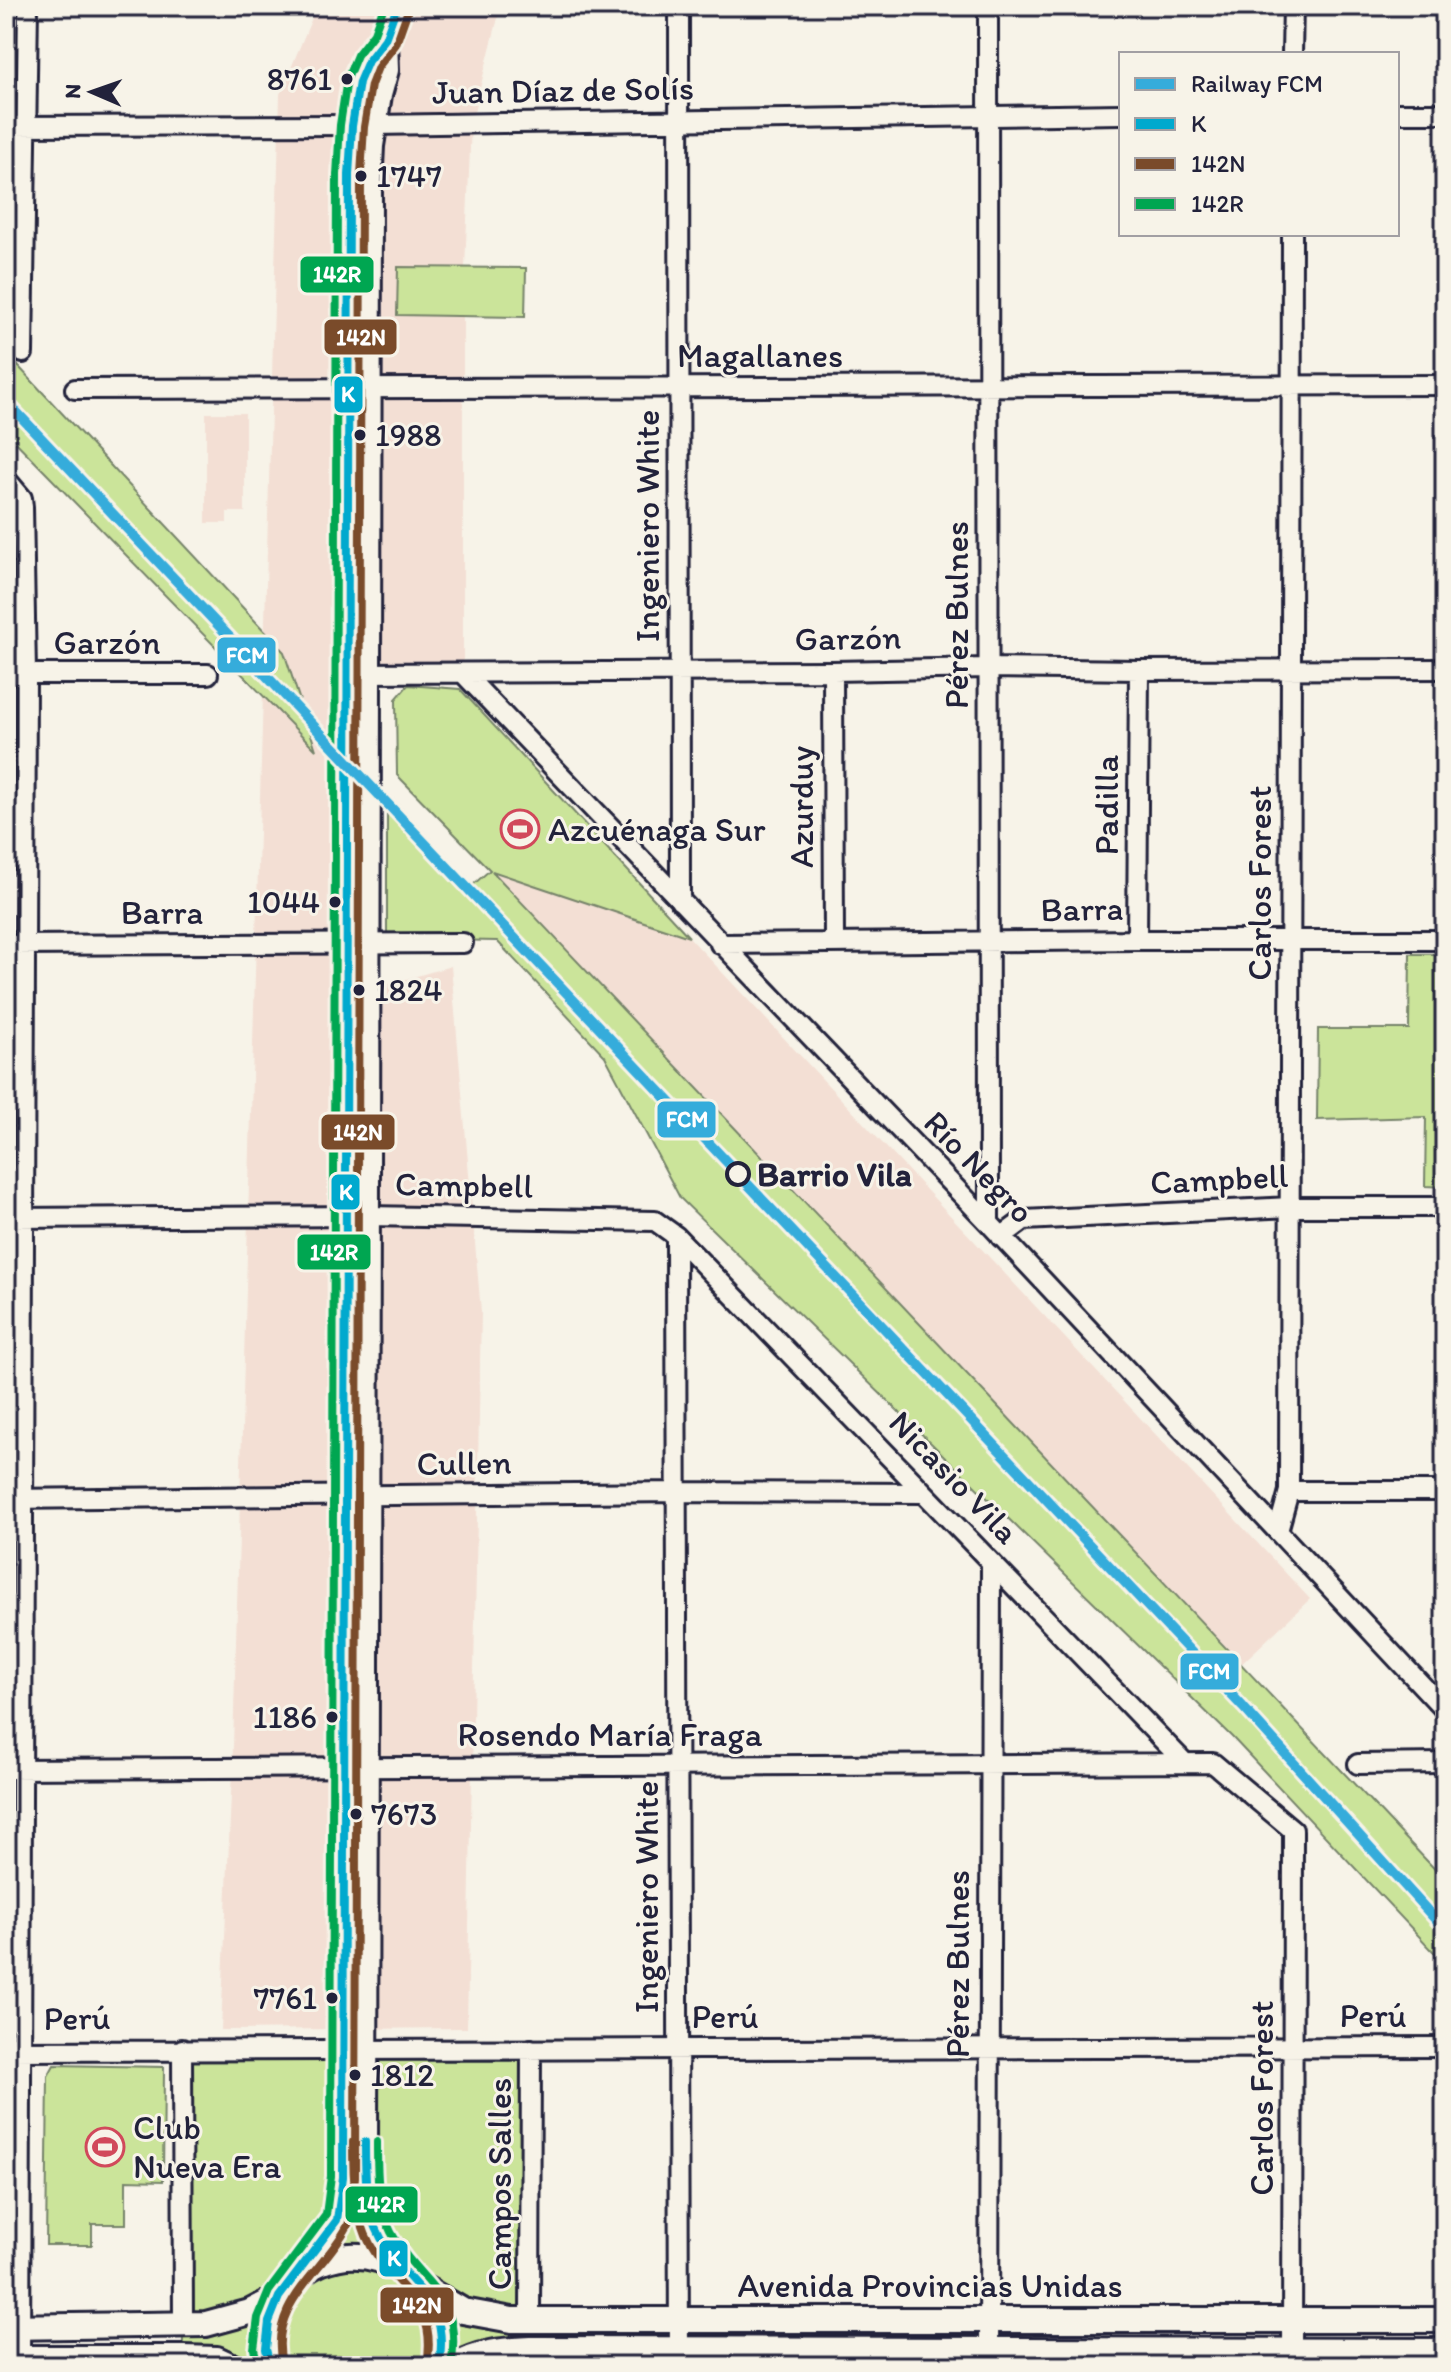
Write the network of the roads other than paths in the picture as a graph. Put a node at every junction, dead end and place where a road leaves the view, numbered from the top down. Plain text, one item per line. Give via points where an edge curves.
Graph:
1 (28, 6) edge
2 (397, 6) edge
3 (679, 6) edge
4 (988, 6) edge
5 (1293, 6) edge
6 (1292, 52) edge
7 (1399, 113) edge
8 (1445, 113) edge
9 (1119, 114) edge
10 (988, 115) junction
11 (679, 120) junction
12 (6, 126) edge
13 (26, 126) junction
14 (363, 126) junction
15 (1292, 236) edge
16 (23, 353) dead end
17 (1292, 385) junction
18 (1445, 385) edge
19 (679, 387) junction
20 (358, 388) junction
21 (988, 388) junction
22 (75, 389) dead end
23 (6, 479) edge
24 (988, 668) junction
25 (1291, 669) junction
26 (1445, 669) edge
27 (1139, 670) junction
28 (833, 671) junction
29 (679, 672) junction
30 (26, 673) junction
31 (358, 673) junction
32 (463, 673) junction
33 (6, 674) edge
34 (208, 674) dead end
35 (680, 901) junction
36 (1137, 940) junction
37 (1291, 940) junction
38 (1445, 940) edge
39 (834, 942) junction
40 (357, 943) junction
41 (463, 943) dead end
42 (989, 943) junction
43 (720, 944) junction
44 (6, 945) edge
45 (25, 945) junction
46 (1290, 1207) junction
47 (1445, 1207) edge
48 (357, 1216) junction
49 (15, 1218) edge
50 (995, 1230) junction
51 (676, 1236) junction
52 (1289, 1491) junction
53 (1445, 1491) edge
54 (677, 1492) junction
55 (924, 1493) junction
56 (356, 1497) junction
57 (15, 1499) edge
58 (1278, 1531) junction
59 (991, 1562) junction
60 (1445, 1710) edge
61 (1185, 1763) junction
62 (1445, 1763) edge
63 (1358, 1764) dead end
64 (989, 1765) junction
65 (678, 1766) junction
66 (355, 1767) junction
67 (14, 1769) edge
68 (1293, 1830) joint
69 (14, 1913) edge
70 (1293, 2047) junction
71 (1445, 2047) edge
72 (989, 2048) junction
73 (182, 2049) junction
74 (354, 2049) junction
75 (531, 2049) junction
76 (678, 2049) junction
77 (14, 2051) edge
78 (398, 2267) junction
79 (422, 2287) junction
80 (287, 2288) junction
81 (530, 2319) junction
82 (679, 2319) junction
83 (989, 2319) junction
84 (1293, 2320) junction
85 (1445, 2320) edge
86 (183, 2325) junction
87 (13, 2327) edge
88 (1445, 2351) edge
89 (530, 2357) edge
90 (679, 2358) edge
91 (989, 2358) edge
92 (1292, 2358) edge
93 (15, 2360) edge
94 (183, 2362) edge
95 (232, 2366) edge
96 (270, 2366) edge
97 (439, 2366) edge
98 (456, 2366) edge

1 - 13 street
2 - 14 main road via 385,39 359,82
3 - 11 street, Ingeniero White
4 - 10 street, Pérez Bulnes
5 - 6 street
7 - 8 street
9 - 10 street, Juan Díaz de Solís
10 - 11 street, Juan Díaz de Solís
10 - 21 street, Pérez Bulnes
11 - 14 street, Juan Díaz de Solís
11 - 19 street, Ingeniero White
12 - 13 street, Juan Díaz de Solís
13 - 14 street, Juan Díaz de Solís
13 - 16 street
14 - 20 main road via 349,175
15 - 17 street, Carlos Forest
17 - 18 street, Magallanes
17 - 21 street, Magallanes
17 - 25 street, Carlos Forest
19 - 20 street, Magallanes
19 - 21 street, Magallanes
19 - 29 street, Ingeniero White
20 - 22 street, Magallanes
20 - 31 main road
21 - 24 street, Pérez Bulnes
23 - 30 street via 22,498
24 - 27 street, Garzón
24 - 28 street, Garzón
24 - 42 street, Pérez Bulnes
25 - 26 street, Garzón
25 - 27 street, Garzón
25 - 37 street, Carlos Forest
27 - 36 street, Padilla
28 - 29 street, Garzón
28 - 39 street, Azurduy
29 - 32 street, Garzón
29 - 35 street, Ingeniero White
30 - 33 street, Garzón
30 - 34 street, Garzón
30 - 45 street
31 - 32 street, Garzón
31 - 40 main road
32 - 35 street, Río Negro
35 - 43 street, Río Negro
36 - 37 street, Barra
36 - 42 street, Barra
37 - 38 street, Barra
37 - 46 street, Carlos Forest
39 - 42 street, Barra
39 - 43 street, Barra
40 - 41 street, Barra
40 - 45 street, Barra
40 - 48 main road
42 - 50 street, Pérez Bulnes
43 - 50 street, Río Negro
44 - 45 street, Barra
45 - 49 street
46 - 47 street, Campbell
46 - 50 street, Campbell via 1024,1220
46 - 52 street, Carlos Forest
48 - 49 street, Campbell
48 - 51 street, Campbell via 655,1221
48 - 56 main road
49 - 57 street
50 - 58 street, Río Negro
51 - 54 street, Ingeniero White
51 - 55 street, Nicasio Vila
52 - 53 street
52 - 58 street, Carlos Forest
54 - 55 street, Cullen
54 - 56 street, Cullen
54 - 65 street, Ingeniero White
55 - 59 street, Nicasio Vila
56 - 57 street, Cullen
56 - 66 main road
57 - 67 street
58 - 60 street, Río Negro
59 - 61 street, Nicasio Vila
59 - 64 street, Pérez Bulnes
61 - 64 street, Rosendo María Fraga
61 - 68 street, Rosendo María Fraga via 1213,1763
62 - 63 street
64 - 65 street, Rosendo María Fraga
64 - 72 street, Pérez Bulnes
65 - 66 street, Rosendo María Fraga
65 - 76 street, Ingeniero White
66 - 67 street, Rosendo María Fraga
66 - 74 main road
67 - 69 street
68 - 70 street, Carlos Forest
69 - 77 street
70 - 71 street, Perú
70 - 72 street, Perú
70 - 84 street, Carlos Forest
72 - 76 street, Perú
72 - 83 street, Pérez Bulnes
73 - 74 street, Perú
73 - 77 street, Perú
73 - 86 street
74 - 75 street, Perú
74 - 78 main road via 368,2201
74 - 80 main road via 337,2220
75 - 76 street, Perú
75 - 81 street, Campos Salles
76 - 82 street, Ingeniero White
77 - 87 street
78 - 79 main road
78 - 80 main road via 372,2257 344,2255 317,2263
79 - 81 main road, Avenida Provincias Unidas via 463,2311
79 - 97 main road via 442,2331
80 - 86 main road via 250,2312
80 - 96 main road via 269,2322
81 - 82 main road, Avenida Provincias Unidas
82 - 83 main road, Avenida Provincias Unidas
82 - 90 street, Ingeniero White
83 - 84 main road, Avenida Provincias Unidas
83 - 91 street, Pérez Bulnes
84 - 85 main road, Avenida Provincias Unidas
84 - 92 street, Carlos Forest
86 - 87 main road
87 - 93 street
88 - 92 main road, Avenida Provincias Unidas
89 - 90 main road, Avenida Provincias Unidas
89 - 98 main road, Avenida Provincias Unidas via 503,2350 472,2356
90 - 91 main road, Avenida Provincias Unidas
91 - 92 main road, Avenida Provincias Unidas
93 - 94 main road
94 - 95 main road via 217,2359

